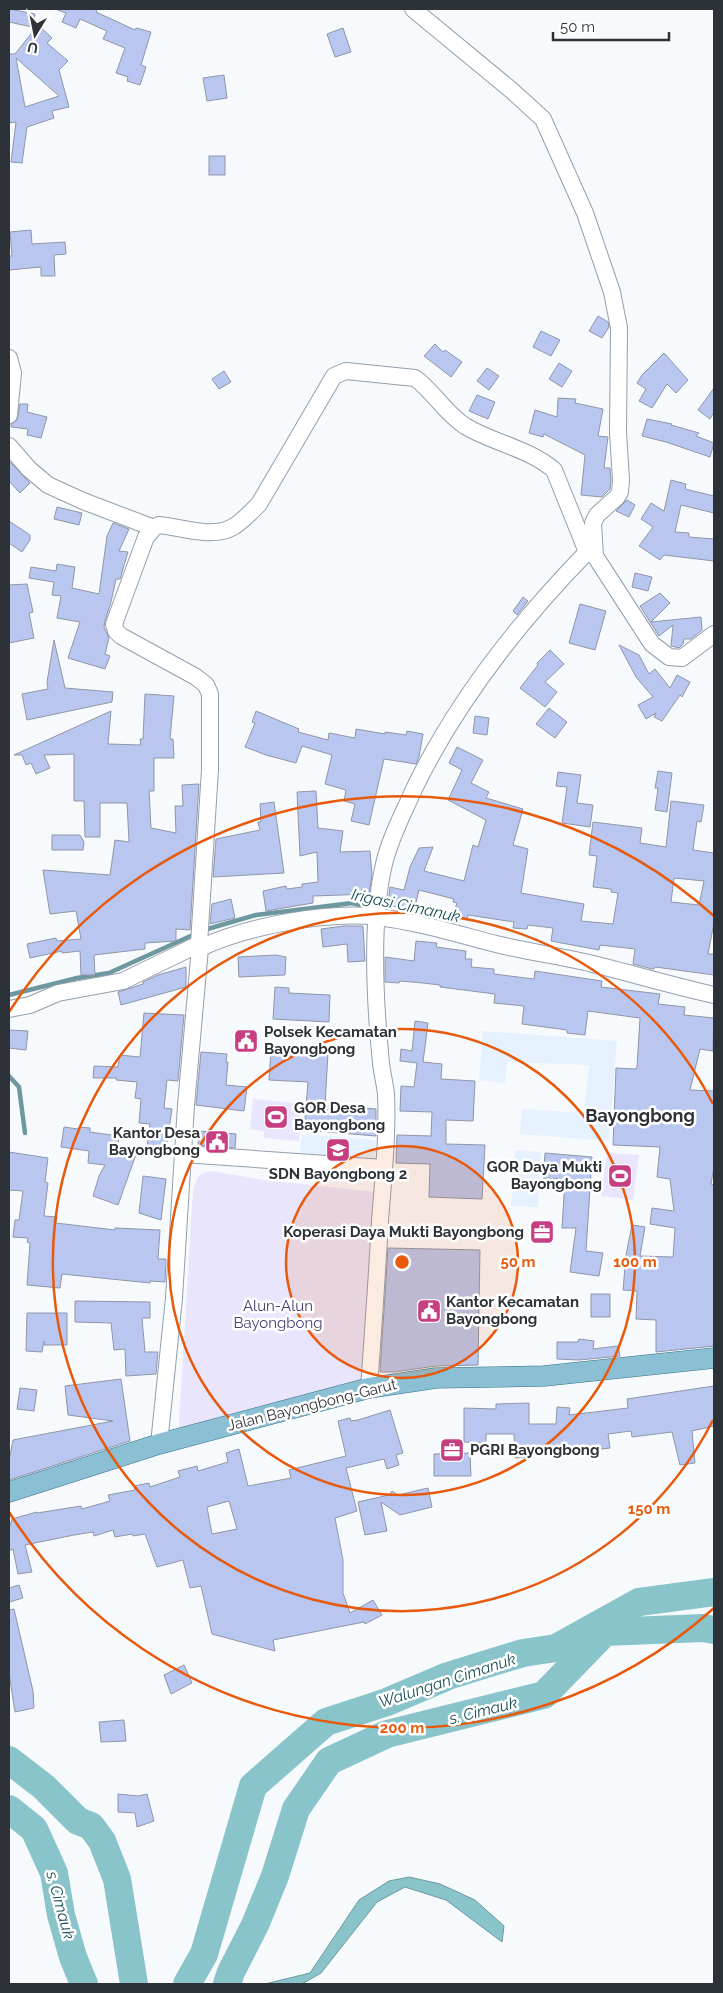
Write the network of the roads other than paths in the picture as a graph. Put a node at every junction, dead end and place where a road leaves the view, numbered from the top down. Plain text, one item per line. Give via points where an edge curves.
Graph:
1 (412, 9) edge
2 (9, 358) edge
3 (9, 415) edge
4 (9, 446) edge
5 (154, 528) junction
6 (591, 554) junction
7 (714, 634) edge
8 (377, 914) junction
9 (200, 938) junction
10 (714, 995) edge
11 (9, 1009) edge
12 (183, 1154) junction
13 (384, 1168) junction
14 (714, 1358) edge
15 (368, 1388) junction
16 (159, 1444) junction
17 (9, 1492) edge

1 - 6 street via 543,119 584,213 612,292 619,328 621,480 617,497 593,523
2 - 3 street via 13,373
4 - 5 street via 48,485
5 - 6 street via 159,525 220,531 242,520 259,504 334,376 346,371 416,378 463,425 547,464 554,470
5 - 9 street via 146,537 114,624 121,636 196,678 206,685 210,694 210,769
6 - 7 street via 652,644 669,657 682,658
6 - 8 street via 520,626 472,688 443,733 396,826 383,866
8 - 9 street via 322,918 255,929 213,942
8 - 10 street
8 - 13 street via 377,1009 386,1093
9 - 11 street via 123,981 58,993 30,1005
9 - 12 street
12 - 13 street
12 - 16 street via 174,1298
13 - 15 street
14 - 15 main road, Jalan Bayongbong-Garut via 544,1376 436,1378
15 - 16 main road, Jalan Bayongbong-Garut
16 - 17 main road, Jalan Bayongbong-Garut

